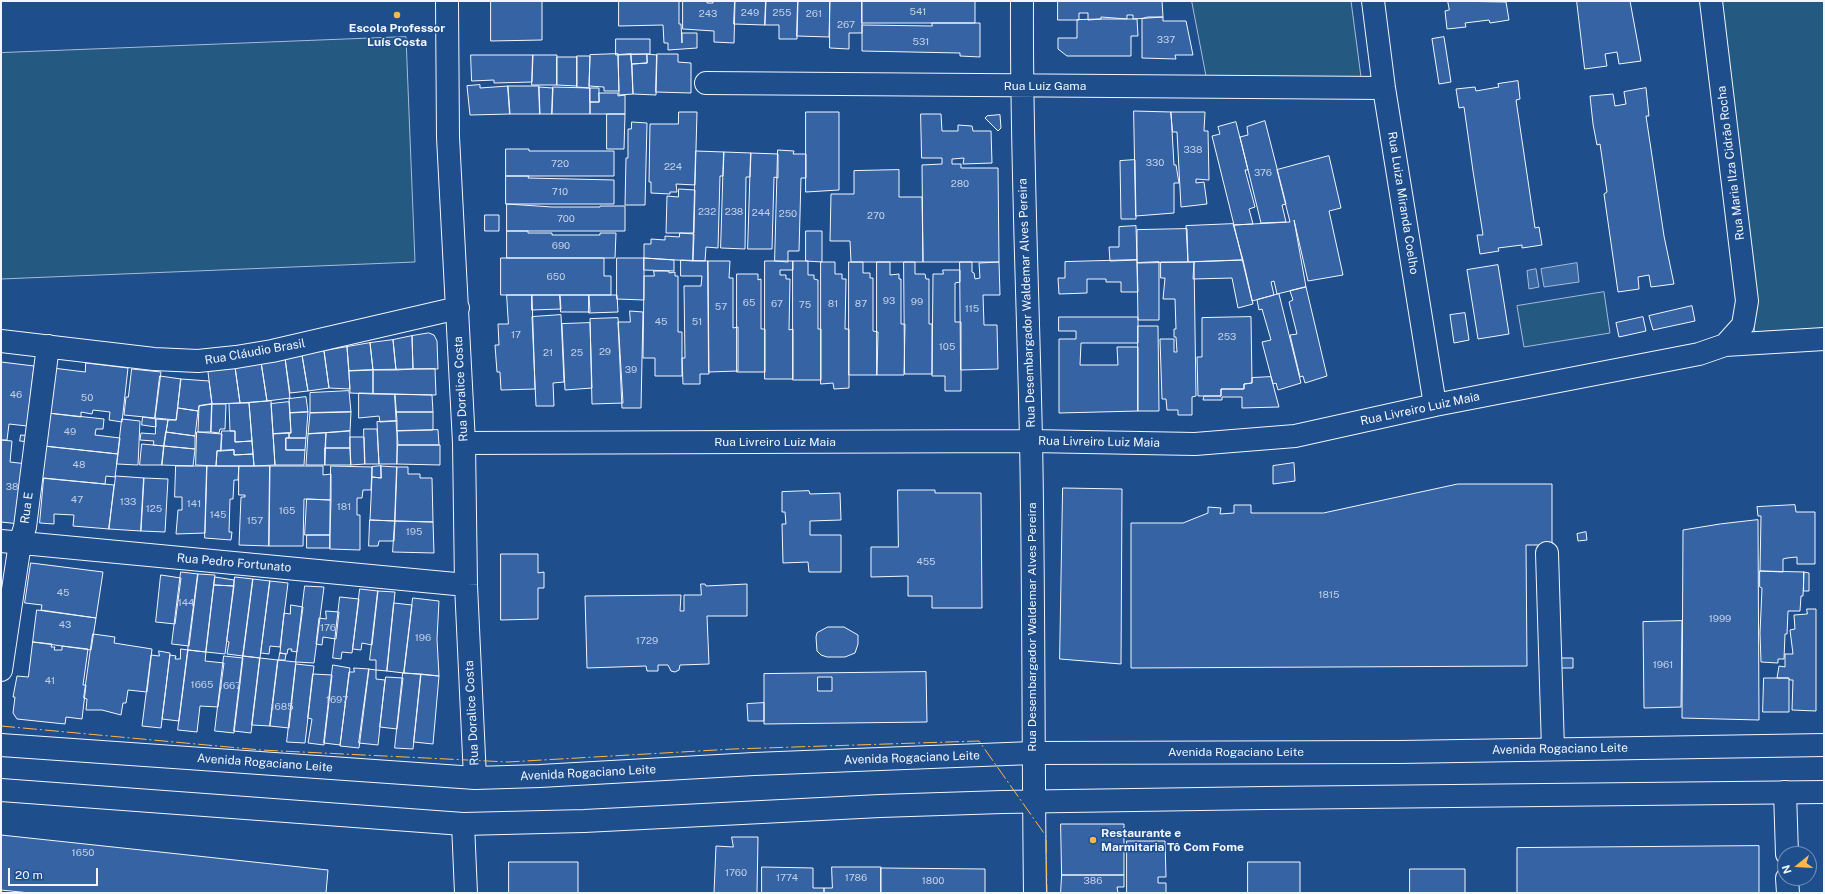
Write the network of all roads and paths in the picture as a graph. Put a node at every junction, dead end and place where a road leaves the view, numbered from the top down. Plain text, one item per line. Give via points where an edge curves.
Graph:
1 (447, 1) edge
2 (1022, 1) edge
3 (1373, 1) edge
4 (1711, 1) edge
5 (706, 84) dead end
6 (1022, 86) junction
7 (1384, 88) junction
8 (458, 308) junction
9 (1743, 325) joint
10 (1824, 339) edge
11 (1, 341) edge
12 (1725, 345) junction
13 (48, 346) junction
14 (1435, 405) junction
15 (1031, 441) junction
16 (464, 443) junction
17 (10, 542) edge
18 (1547, 553) dead end
19 (466, 585) junction
20 (1, 670) edge
21 (1, 745) edge
22 (1824, 745) edge
23 (1553, 749) junction
24 (1032, 753) junction
25 (475, 778) junction
26 (1, 790) edge
27 (1785, 792) junction
28 (1824, 792) edge
29 (1033, 802) junction
30 (463, 824) junction
31 (1787, 846) edge
32 (466, 893) edge
33 (1035, 893) edge

1 - 8 street, Rua Doralice Costa via 448,137
2 - 6 street, Rua Desembargador Waldemar Alves Pereira
3 - 7 street, Rua Luiza Miranda Coelho
4 - 9 street, Rua Maria Ilza Cidrão Rocha via 1747,301
5 - 6 street, Rua Luiz Gama
6 - 7 street, Rua Luiz Gama
6 - 15 street, Rua Desembargador Waldemar Alves Pereira
7 - 14 street, Rua Luiza Miranda Coelho
8 - 13 street, Rua Cláudio Brasil via 236,358 198,361 154,359
8 - 16 street, Rua Doralice Costa
9 - 12 street, Rua Livreiro Luiz Maia
10 - 12 street, Rua Livreiro Luiz Maia
11 - 13 street, Rua Cláudio Brasil
12 - 14 street, Rua Livreiro Luiz Maia via 1699,354
13 - 17 street, Rua E via 25,527
14 - 15 street, Rua Livreiro Luiz Maia via 1295,436 1194,444
15 - 16 street, Rua Livreiro Luiz Maia
15 - 24 street, Rua Desembargador Waldemar Alves Pereira
16 - 19 street, Rua Doralice Costa
17 - 19 street, Rua Pedro Fortunato
17 - 20 street, Rua E
18 - 23 street
19 - 25 street, Rua Doralice Costa
21 - 25 street, Avenida Rogaciano Leite
22 - 23 street, Avenida Rogaciano Leite
23 - 24 street, Avenida Rogaciano Leite
24 - 25 street, Avenida Rogaciano Leite
24 - 29 street, Rua Desembargador Waldemar Alves Pereira
26 - 30 street
27 - 28 street
27 - 29 street
27 - 31 street
29 - 30 street
29 - 33 street, Rua Desembargador Waldemar Alves Pereira
30 - 32 street

